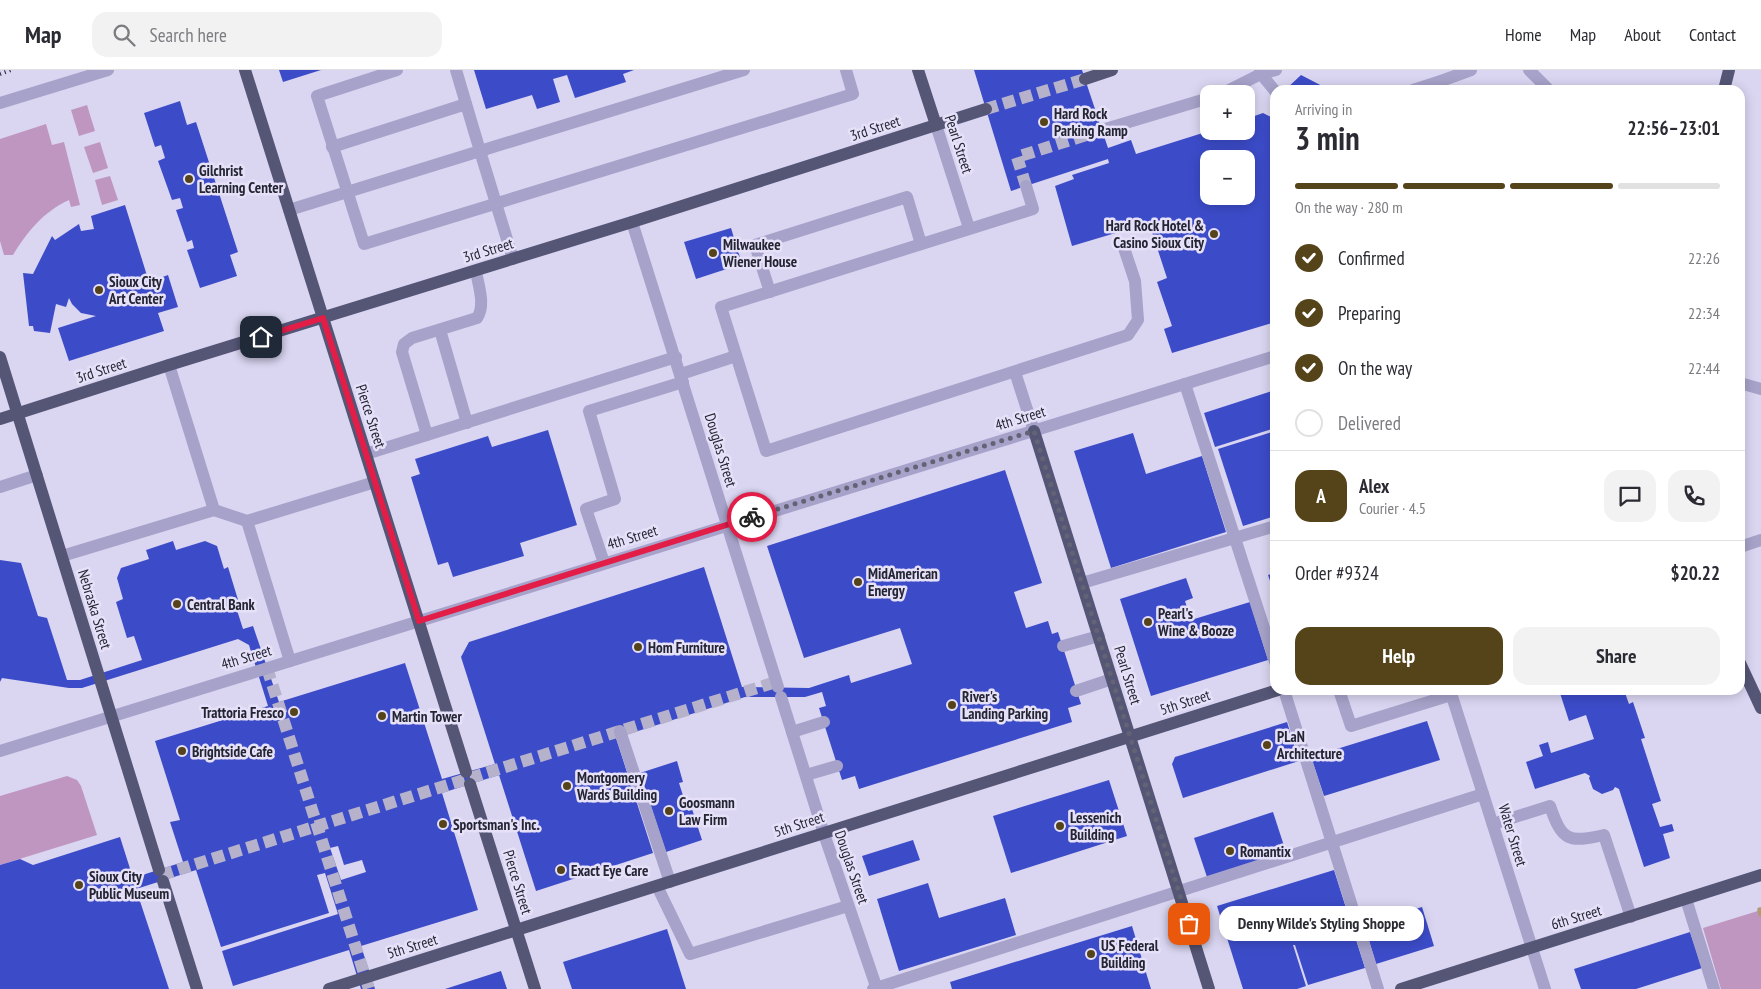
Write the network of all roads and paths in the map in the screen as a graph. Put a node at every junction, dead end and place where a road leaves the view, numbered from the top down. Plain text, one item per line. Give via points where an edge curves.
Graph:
1 (108, 70) edge
2 (245, 70) edge
3 (397, 70) edge
4 (456, 70) edge
5 (744, 70) edge
6 (846, 70) edge
7 (918, 70) edge
8 (1112, 70) edge
9 (1276, 70) edge
10 (1470, 70) edge
11 (1529, 70) edge
12 (1729, 70) edge
13 (1261, 72) edge
14 (1085, 79) tunnel mouth
15 (1237, 85) edge
16 (1271, 85) edge
17 (1444, 85) edge
18 (1544, 85) edge
19 (1725, 85) edge
20 (1200, 101) edge
21 (0, 104) edge
22 (466, 104) junction
23 (986, 109) tunnel mouth
24 (936, 125) junction
25 (1102, 130) tunnel mouth
26 (332, 147) junction
27 (480, 151) junction
28 (1026, 186) tunnel mouth
29 (346, 192) junction
30 (496, 204) junction
31 (289, 210) junction
32 (632, 222) junction
33 (969, 228) junction
34 (921, 244) junction
35 (1124, 248) dead end
36 (513, 259) junction
37 (476, 271) junction
38 (770, 292) junction
39 (323, 318) junction
40 (440, 330) junction
41 (736, 356) junction
42 (0, 357) edge
43 (676, 357) junction
44 (1270, 358) edge
45 (169, 365) junction
46 (1015, 372) junction
47 (682, 378) junction
48 (1185, 384) junction
49 (1745, 384) edge
50 (1761, 389) edge
51 (18, 414) junction
52 (0, 419) edge
53 (467, 423) junction
54 (1034, 431) junction
55 (427, 435) junction
56 (366, 454) junction
57 (37, 475) junction
58 (375, 482) junction
59 (0, 487) edge
60 (214, 510) junction
61 (247, 521) junction
62 (726, 525) junction
63 (1270, 528) edge
64 (1235, 538) junction
65 (1761, 540) edge
66 (1745, 545) edge
67 (62, 556) junction
68 (604, 563) junction
69 (1082, 583) junction
70 (419, 621) junction
71 (1098, 636) junction
72 (1063, 646) dead end
73 (1270, 646) edge
74 (290, 661) junction
75 (1745, 674) edge
76 (1112, 679) junction
77 (1076, 691) dead end
78 (1270, 693) edge
79 (1286, 695) edge
80 (1341, 695) edge
81 (1442, 695) edge
82 (1452, 695) edge
83 (1761, 708) edge
84 (111, 716) junction
85 (824, 722) dead end
86 (620, 731) dead end
87 (792, 732) junction
88 (1130, 737) junction
89 (0, 751) edge
90 (837, 766) dead end
91 (806, 775) junction
92 (1483, 794) junction
93 (1492, 824) junction
94 (824, 834) junction
95 (1332, 843) junction
96 (1761, 875) edge
97 (663, 884) junction
98 (1179, 891) junction
99 (1686, 899) junction
100 (848, 906) junction
101 (1631, 917) junction
102 (516, 930) junction
103 (1532, 948) junction
104 (334, 988) edge
105 (197, 989) edge
106 (535, 989) edge
107 (876, 989) edge
108 (1209, 989) edge
109 (1378, 989) edge
110 (1401, 989) edge
111 (1545, 989) edge
112 (1714, 989) edge

1 - 21 street
2 - 31 main road, Pierce Street
3 - 26 street via 316,96
4 - 22 street
5 - 27 street
6 - 30 street via 853,94
7 - 24 main road, Pearl Street
8 - 14 main road
9 - 13 street
10 - 17 street
11 - 18 street
12 - 19 main road
13 - 15 street
13 - 16 street
20 - 25 street
22 - 26 street
22 - 27 street
23 - 24 main road, 3rd Street
24 - 32 main road, 3rd Street
24 - 33 street, Pearl Street
26 - 29 street
27 - 29 street
27 - 30 street
28 - 33 street via 1033,209
29 - 30 street via 364,244
29 - 31 street
30 - 36 street
31 - 39 main road, Pierce Street
32 - 36 main road, 3rd Street
32 - 43 street, Douglas Street
33 - 34 street
34 - 38 street
34 - 38 street via 907,197 755,245
35 - 46 street via 1134,281 1138,320 1128,335
36 - 37 main road, 3rd Street
37 - 39 main road, 3rd Street
37 - 40 street via 481,305 477,318
38 - 41 street via 721,307
39 - 45 main road, 3rd Street
39 - 56 main road, Pierce Street
40 - 53 street
40 - 55 street via 412,338 404,344 402,352
41 - 46 street via 766,452
41 - 47 street
42 - 51 main road, Nebraska Street
43 - 47 street, Douglas Street
43 - 53 street
44 - 48 street, 4th Street
45 - 51 main road, 3rd Street
45 - 60 street
46 - 54 street, Pearl Street
47 - 62 street, Douglas Street
47 - 68 street via 589,410 615,499 586,509
48 - 54 street, 4th Street
48 - 64 street
49 - 50 street
51 - 52 main road, 3rd Street
51 - 57 main road, Nebraska Street
53 - 55 street
54 - 62 street, 4th Street
54 - 69 main road, Pearl Street
55 - 56 street
56 - 58 main road, Pierce Street
57 - 59 street
57 - 67 main road, Nebraska Street
58 - 61 street
58 - 70 main road, Pierce Street
60 - 61 street
60 - 67 street
61 - 74 street
62 - 68 street, 4th Street
62 - 87 street, Douglas Street
63 - 64 street
64 - 69 street
64 - 73 street
65 - 66 street
67 - 84 main road, Nebraska Street
68 - 70 street, 4th Street
69 - 71 main road, Pearl Street
70 - 74 street, 4th Street
70 - 102 main road, Pierce Street
71 - 72 street
71 - 76 main road, Pearl Street
74 - 84 street, 4th Street
75 - 83 main road
76 - 77 street
76 - 88 main road, Pearl Street
78 - 88 main road, 5th Street
79 - 95 street
80 - 81 street via 1351,726
82 - 92 street, Water Street
84 - 89 street, 4th Street
84 - 105 main road, Nebraska Street
85 - 87 street
86 - 97 street
87 - 91 street, Douglas Street
88 - 94 main road, 5th Street
88 - 98 main road, Pearl Street
90 - 91 street
91 - 94 street, Douglas Street
92 - 93 street, Water Street
92 - 95 street
93 - 101 street via 1550,806 1560,831 1568,837 1579,840 1604,835
93 - 103 street, Water Street
94 - 97 main road, 5th Street
94 - 100 street, Douglas Street
95 - 98 street
95 - 109 street
96 - 99 main road, 6th Street
97 - 100 street via 690,954
97 - 102 main road, 5th Street
98 - 107 street
98 - 108 main road, Pearl Street
99 - 101 main road, 6th Street
99 - 112 street
100 - 107 street, Douglas Street
101 - 103 main road, 6th Street
102 - 104 main road, 5th Street
102 - 106 main road, Pierce Street
103 - 110 main road, 6th Street
103 - 111 street, Water Street

